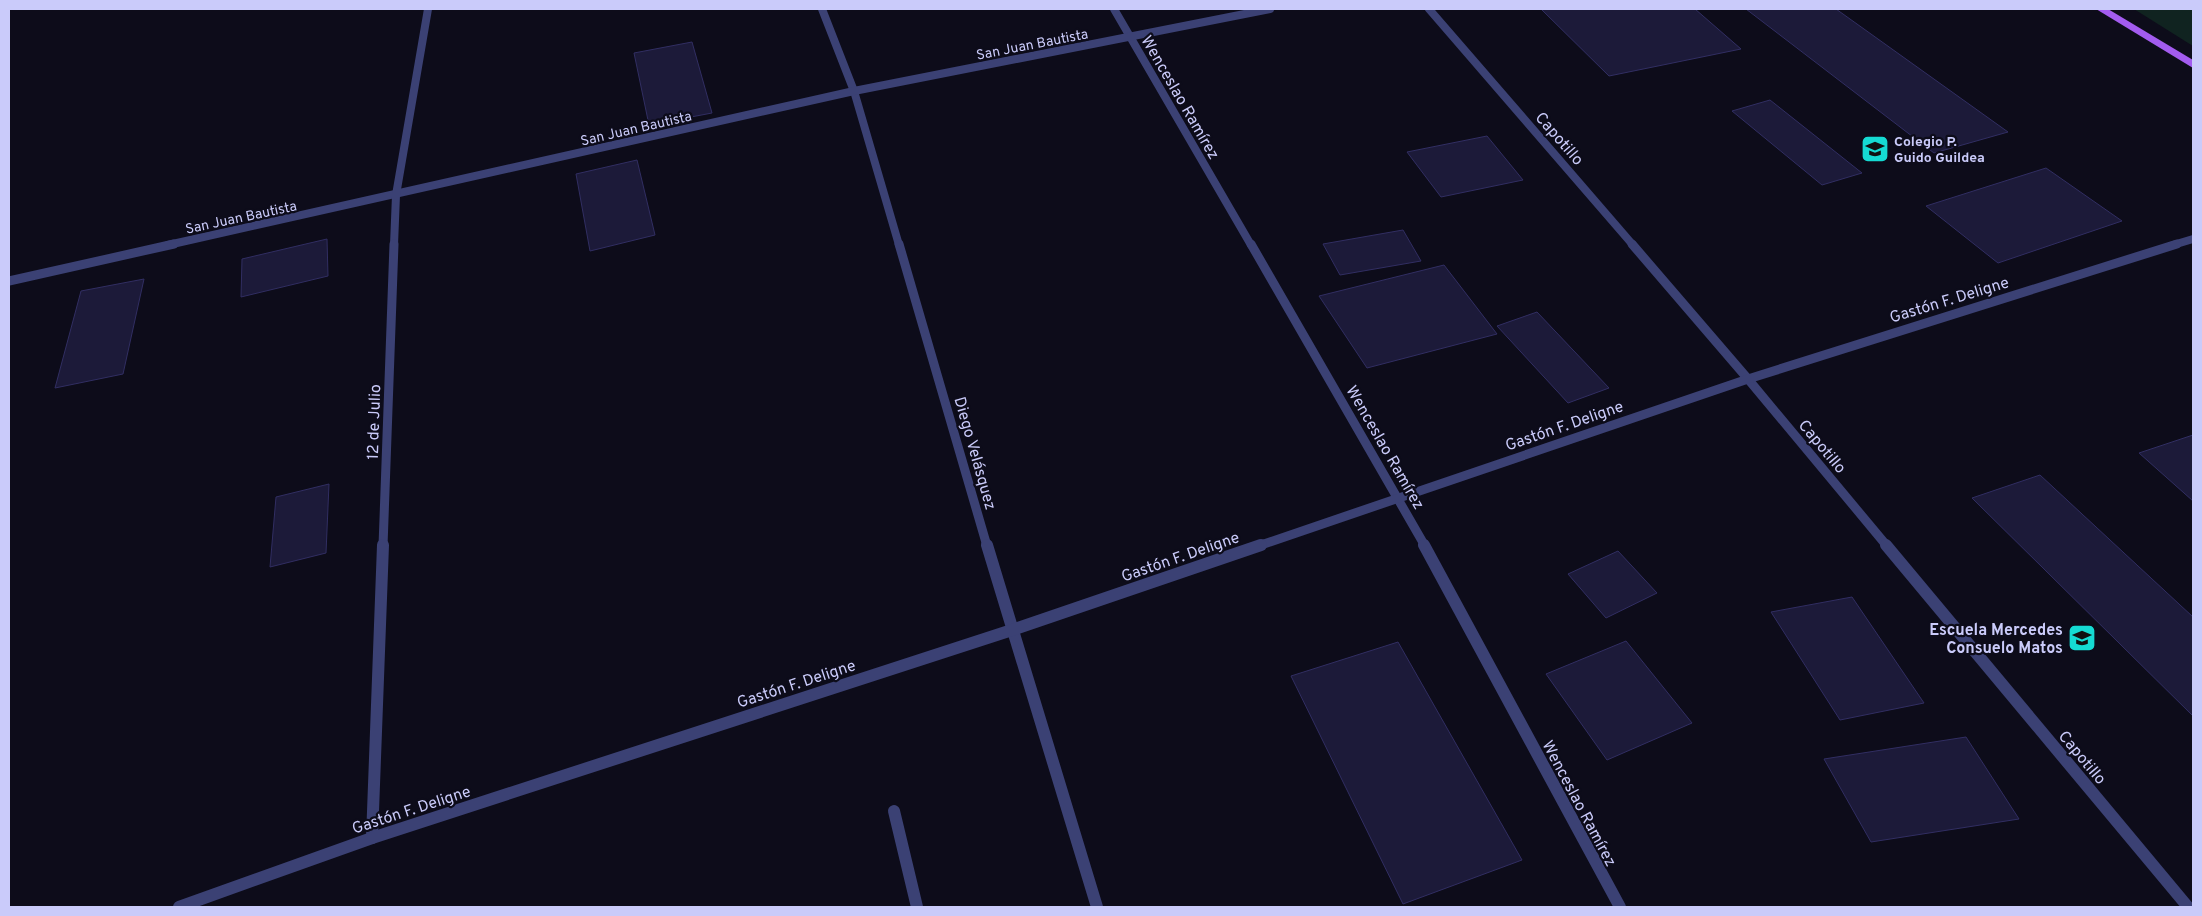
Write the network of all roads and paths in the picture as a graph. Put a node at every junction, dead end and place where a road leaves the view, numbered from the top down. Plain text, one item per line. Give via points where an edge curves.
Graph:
1 (428, 9) edge
2 (822, 9) edge
3 (1114, 9) edge
4 (1270, 9) edge
5 (1429, 9) edge
6 (2101, 9) edge
7 (1129, 38) junction
8 (2193, 65) edge
9 (854, 91) junction
10 (396, 195) junction
11 (2193, 239) edge
12 (9, 281) edge
13 (1748, 379) junction
14 (1399, 499) junction
15 (1012, 630) junction
16 (894, 811) dead end
17 (372, 838) junction
18 (179, 907) edge
19 (917, 907) edge
20 (1097, 907) edge
21 (1620, 907) edge
22 (2188, 907) edge

1 - 10 street, 12 de Julio
2 - 9 street, Diego Velásquez
3 - 7 street, Wenceslao Ramírez
4 - 7 street, San Juan Bautista
5 - 13 street, Capotillo
6 - 8 main road
7 - 9 street, San Juan Bautista
7 - 14 street, Wenceslao Ramírez
9 - 10 street, San Juan Bautista
9 - 15 street, Diego Velásquez
10 - 12 street, San Juan Bautista
10 - 17 street, 12 de Julio
11 - 13 street, Gastón F. Deligne
13 - 14 street, Gastón F. Deligne
13 - 22 street, Capotillo
14 - 15 street, Gastón F. Deligne
14 - 21 street, Wenceslao Ramírez
15 - 17 street, Gastón F. Deligne
15 - 20 street, Diego Velásquez
16 - 19 street
17 - 18 street, Gastón F. Deligne

